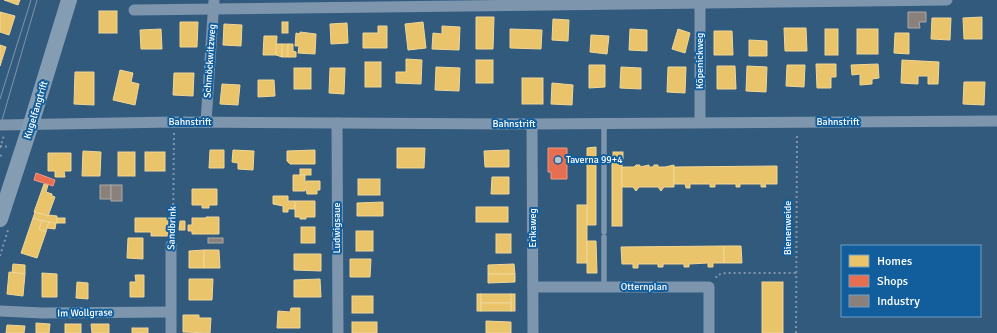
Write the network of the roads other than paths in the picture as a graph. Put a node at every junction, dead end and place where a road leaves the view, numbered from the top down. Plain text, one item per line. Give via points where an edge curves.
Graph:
1 (69, 0) edge
2 (947, 0) edge
3 (700, 2) edge
4 (213, 4) edge
5 (134, 10) dead end
6 (997, 121) edge
7 (206, 122) junction
8 (700, 122) junction
9 (337, 123) junction
10 (604, 123) junction
11 (32, 124) junction
12 (532, 124) junction
13 (0, 125) edge
14 (0, 219) edge
15 (171, 245) road end
16 (533, 287) junction
17 (604, 287) junction
18 (0, 311) edge
19 (170, 312) junction
20 (170, 333) edge
21 (338, 333) edge
22 (533, 333) edge
23 (709, 333) edge

1 - 11 street, Kugelfangtrift
2 - 3 street
3 - 4 street
3 - 8 street, Köpenickweg
4 - 5 street
4 - 7 street, Schmöckwitzweg
6 - 8 street, Bahnstrift
7 - 9 street, Bahnstrift
7 - 11 street, Bahnstrift
8 - 10 street, Bahnstrift
9 - 12 street, Bahnstrift
9 - 21 street, Ludwigsaue
10 - 12 street, Bahnstrift
10 - 17 lane
11 - 13 street, Bahnstrift
11 - 14 street, Kugelfangtrift
12 - 16 street, Erikaweg
15 - 19 street, Sandbrink
16 - 17 street, Otternplan
16 - 22 street, Erikaweg
17 - 23 street, Otternplan via 710,287
18 - 19 street, Im Wollgrase via 42,314
19 - 20 street, Sandbrink

